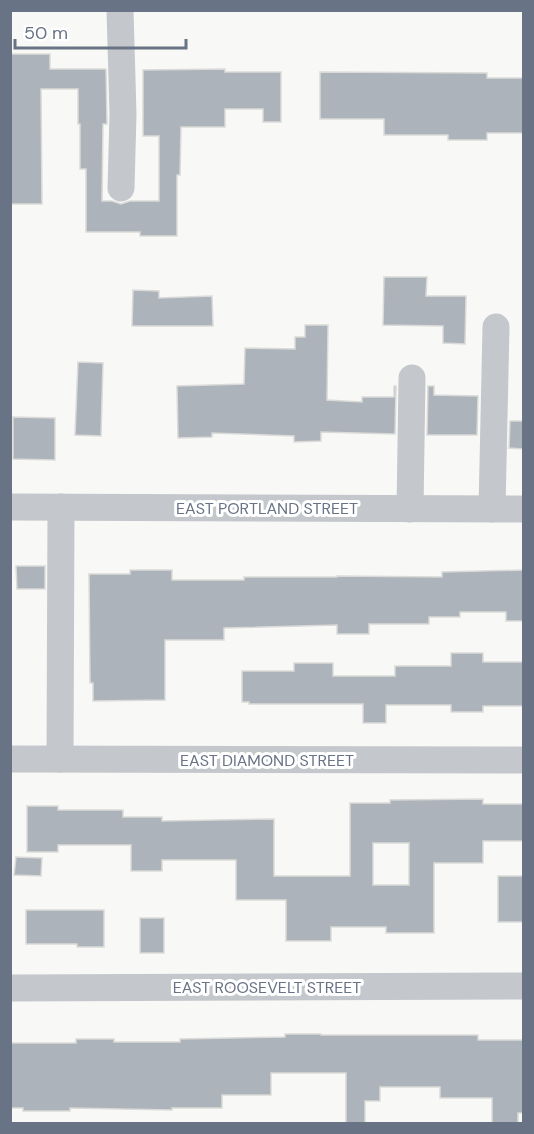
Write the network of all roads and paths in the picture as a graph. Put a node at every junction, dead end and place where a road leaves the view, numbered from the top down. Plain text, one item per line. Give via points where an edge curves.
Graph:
1 (120, 10) edge
2 (121, 188) dead end
3 (496, 327) dead end
4 (412, 378) dead end
5 (10, 507) edge
6 (61, 507) junction
7 (410, 509) junction
8 (492, 509) junction
9 (524, 509) edge
10 (10, 759) edge
11 (60, 759) junction
12 (524, 760) edge
13 (524, 986) edge
14 (10, 988) edge

1 - 2 street
3 - 8 street
4 - 7 street
5 - 6 street, EAST PORTLAND STREET
6 - 7 street, EAST PORTLAND STREET
6 - 11 street
7 - 8 street, EAST PORTLAND STREET
8 - 9 street, EAST PORTLAND STREET
10 - 11 street, EAST DIAMOND STREET
11 - 12 street, EAST DIAMOND STREET
13 - 14 street, EAST ROOSEVELT STREET

